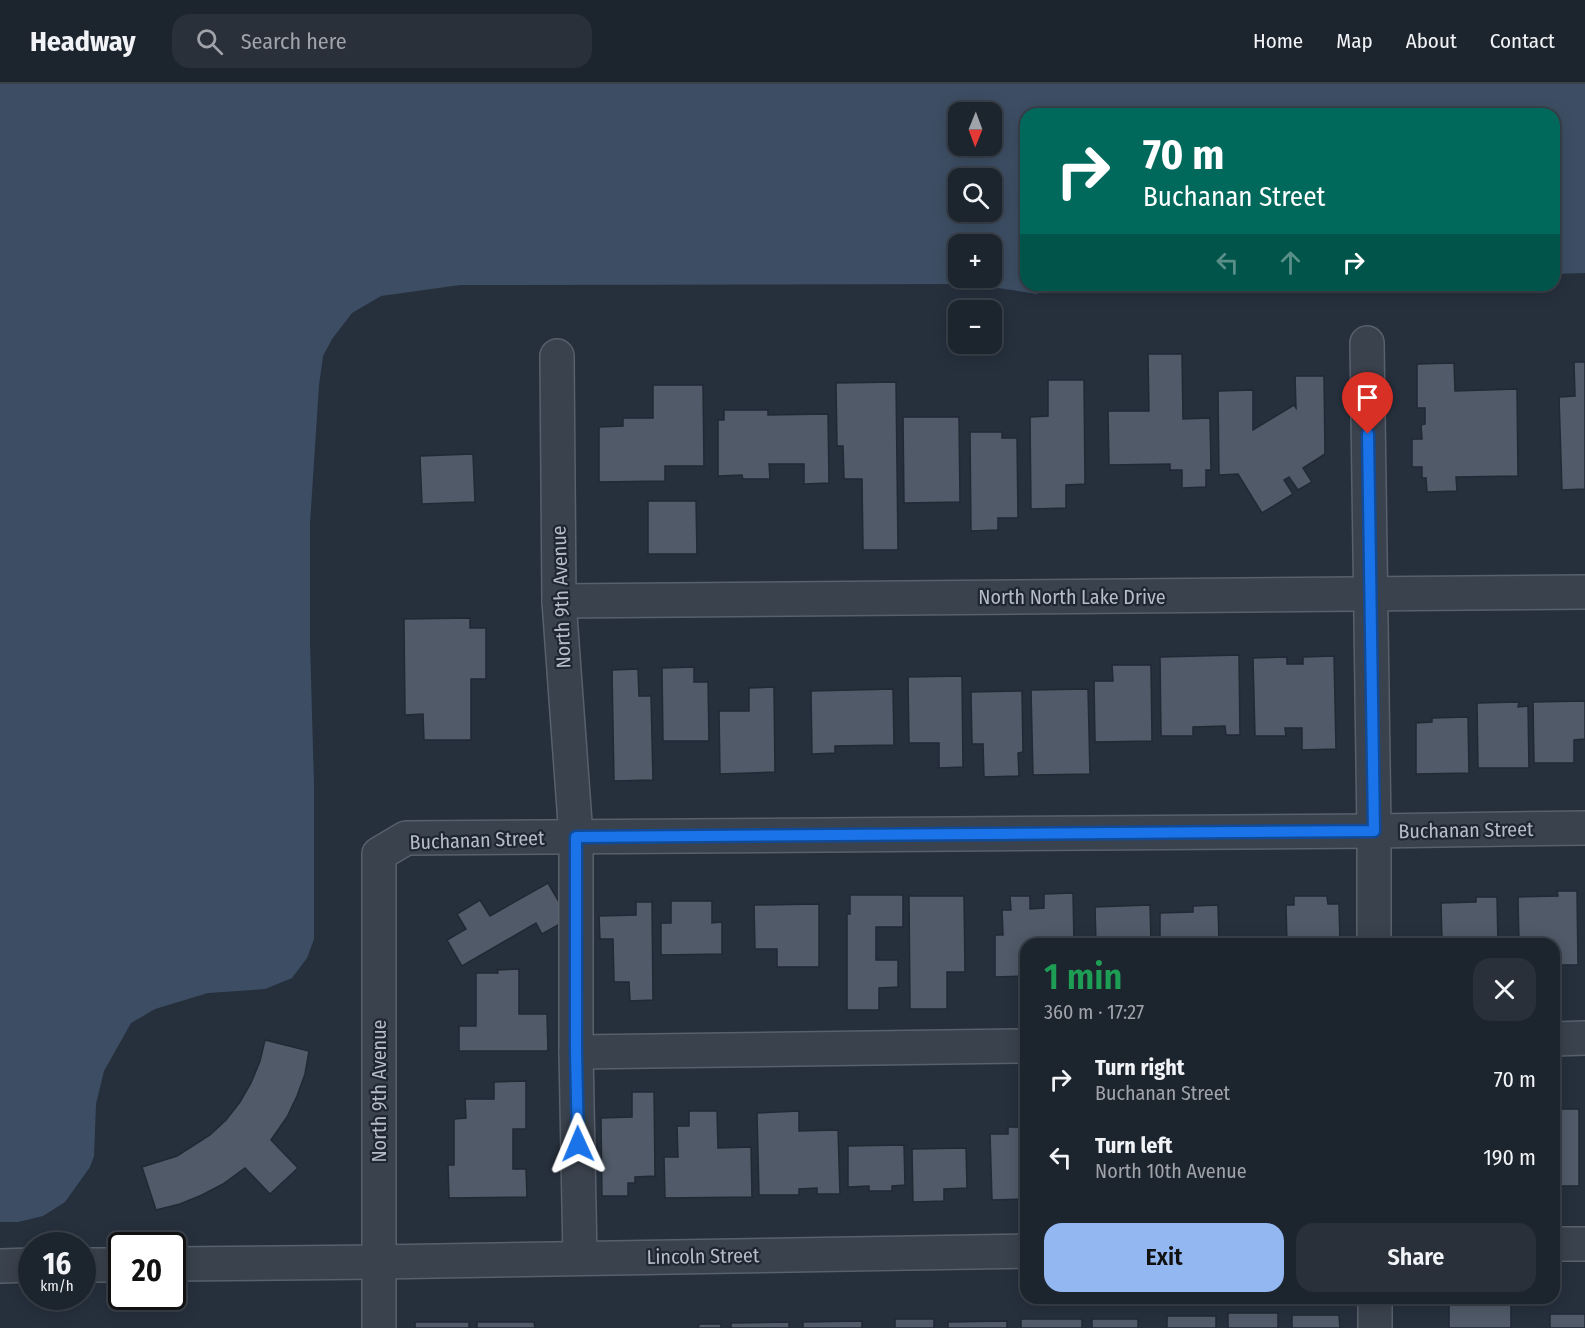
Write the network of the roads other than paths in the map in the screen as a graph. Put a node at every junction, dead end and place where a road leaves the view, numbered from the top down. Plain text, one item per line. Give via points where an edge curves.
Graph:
1 (1367, 343) dead end
2 (557, 356) dead end
3 (1585, 592) edge
4 (1369, 595) junction
5 (559, 601) junction
6 (1585, 828) edge
7 (1374, 831) junction
8 (576, 837) junction
9 (379, 854) joint
10 (1374, 938) edge
11 (1585, 1038) edge
12 (1560, 1039) edge
13 (1020, 1046) edge
14 (576, 1052) junction
15 (1560, 1244) edge
16 (1585, 1244) edge
17 (1020, 1251) edge
18 (580, 1258) junction
19 (379, 1262) junction
20 (186, 1264) edge
21 (18, 1265) edge
22 (0, 1266) edge
23 (1375, 1304) edge
24 (379, 1328) edge
25 (1375, 1328) edge

1 - 4 street
2 - 5 street, North 9th Avenue
3 - 4 street, North North Lake Drive
4 - 5 street, North North Lake Drive
4 - 7 street
5 - 8 street, North 9th Avenue
6 - 7 street, Buchanan Street
7 - 8 street, Buchanan Street
7 - 10 street
8 - 9 street, Buchanan Street via 406,838
8 - 14 street, North 9th Avenue
9 - 19 street, North 9th Avenue
11 - 12 street
13 - 14 street
14 - 18 street, North 9th Avenue
15 - 16 street
17 - 18 street, Lincoln Street
18 - 19 street, Lincoln Street
19 - 20 street
19 - 24 street, North 9th Avenue
21 - 22 street
23 - 25 street

